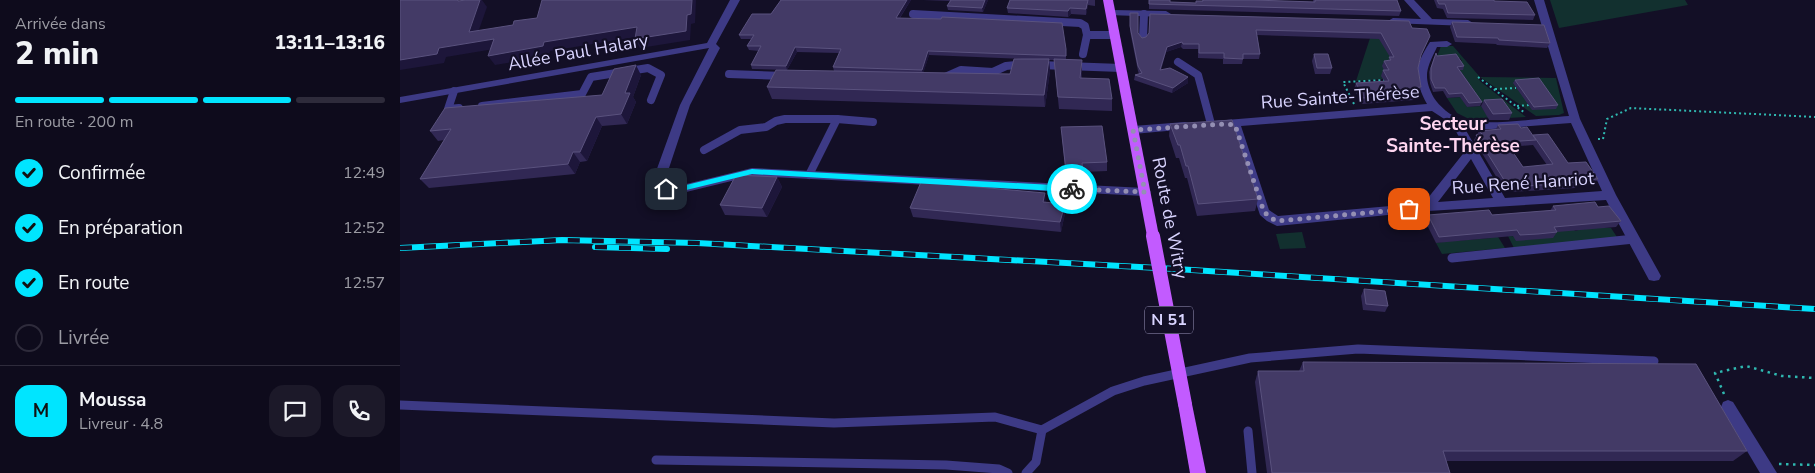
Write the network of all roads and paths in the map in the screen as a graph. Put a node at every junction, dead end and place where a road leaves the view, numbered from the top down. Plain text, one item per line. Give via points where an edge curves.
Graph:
1 (735, 0) edge
2 (1108, 0) edge
3 (1410, 0) edge
4 (1540, 0) edge
5 (1111, 13) junction
6 (913, 14) dead end
7 (1144, 14) junction
8 (1176, 15) edge
9 (1380, 21) edge
10 (1429, 22) junction
11 (1478, 24) edge
12 (1087, 35) junction
13 (1115, 35) junction
14 (1143, 38) edge
15 (1447, 44) dead end
16 (711, 46) junction
17 (1083, 54) dead end
18 (1178, 62) dead end
19 (1122, 68) junction
20 (729, 74) dead end
21 (798, 76) edge
22 (1478, 77) dead end
23 (934, 79) edge
24 (1391, 79) edge
25 (1516, 88) edge
26 (1494, 89) junction
27 (454, 91) junction
28 (400, 100) edge
29 (651, 100) dead end
30 (1529, 105) edge
31 (477, 106) edge
32 (1515, 106) junction
33 (468, 107) edge
34 (1434, 107) junction
35 (1358, 112) junction
36 (1815, 117) edge
37 (838, 119) junction
38 (1575, 119) junction
39 (1536, 121) junction
40 (872, 122) dead end
41 (1456, 122) junction
42 (1202, 125) junction
43 (1235, 125) junction
44 (1133, 130) junction
45 (1583, 137) junction
46 (704, 150) dead end
47 (1471, 151) junction
48 (809, 175) junction
49 (1145, 192) junction
50 (1610, 195) junction
51 (1501, 202) junction
52 (1428, 208) junction
53 (1634, 239) junction
54 (1452, 258) dead end
55 (1654, 276) dead end
56 (1654, 361) dead end
57 (1815, 378) edge
58 (400, 405) edge
59 (1728, 407) joint
60 (1042, 430) junction
61 (1248, 431) dead end
62 (656, 460) dead end
63 (1815, 465) edge
64 (1766, 468) edge
65 (892, 469) edge
66 (1008, 473) edge
67 (1026, 473) edge
68 (1198, 473) edge
69 (1252, 473) edge

1 - 16 street
2 - 5 main road, Route de Witry / N 51
3 - 10 street
4 - 38 street via 1542,25
5 - 7 street
5 - 13 main road, Route de Witry / N 51
6 - 12 lane via 1080,23 1086,26
7 - 8 street
7 - 14 lane
9 - 10 street
10 - 11 street
12 - 13 lane
12 - 17 lane
13 - 19 main road, Route de Witry / N 51
15 - 34 street via 1433,44 1420,73 1421,84
16 - 27 street, Allée Paul Halary
16 - 48 street via 715,48 685,105 671,142 660,177 662,186 678,190 752,172
18 - 42 lane via 1198,75
19 - 23 lane via 1016,64 993,72 961,70
19 - 44 main road, Route de Witry / N 51
20 - 21 lane
22 - 26 path
24 - 35 path via 1343,82
25 - 26 path
26 - 32 path
27 - 28 street, Allée Paul Halary
27 - 33 lane via 448,109
29 - 31 lane via 662,75 648,68 591,78 582,94
30 - 32 path
32 - 39 path
34 - 35 street, Rue Sainte-Thérèse
34 - 41 street, Rue Sainte-Thérèse
35 - 43 street, Rue Sainte-Thérèse via 1239,122
36 - 45 path via 1631,108 1607,120 1602,139
37 - 40 lane
37 - 46 lane via 776,121 766,127 740,130
37 - 48 lane
38 - 39 street, Rue Sainte-Thérèse
38 - 45 street
39 - 41 street, Rue Sainte-Thérèse via 1478,126
41 - 47 street
42 - 43 street, Rue Sainte-Thérèse
42 - 44 street, Rue Sainte-Thérèse
43 - 52 street, Rue René Hanriot via 1264,212 1277,221
44 - 49 main road, Route de Witry / N 51
45 - 50 street
47 - 51 street
47 - 52 street
48 - 49 street
49 - 68 main road, Route de Witry / N 51, bridge
50 - 51 street, Rue René Hanriot
50 - 53 street
51 - 52 street, Rue René Hanriot
53 - 54 lane
53 - 55 street
56 - 60 lane via 1358,349 1250,358 1113,391
57 - 59 path via 1782,376 1755,367 1717,372
58 - 60 lane via 834,423 995,417
59 - 64 street
60 - 67 lane via 1036,462
61 - 69 lane
62 - 65 lane
63 - 64 path
65 - 66 lane via 946,465 999,469

